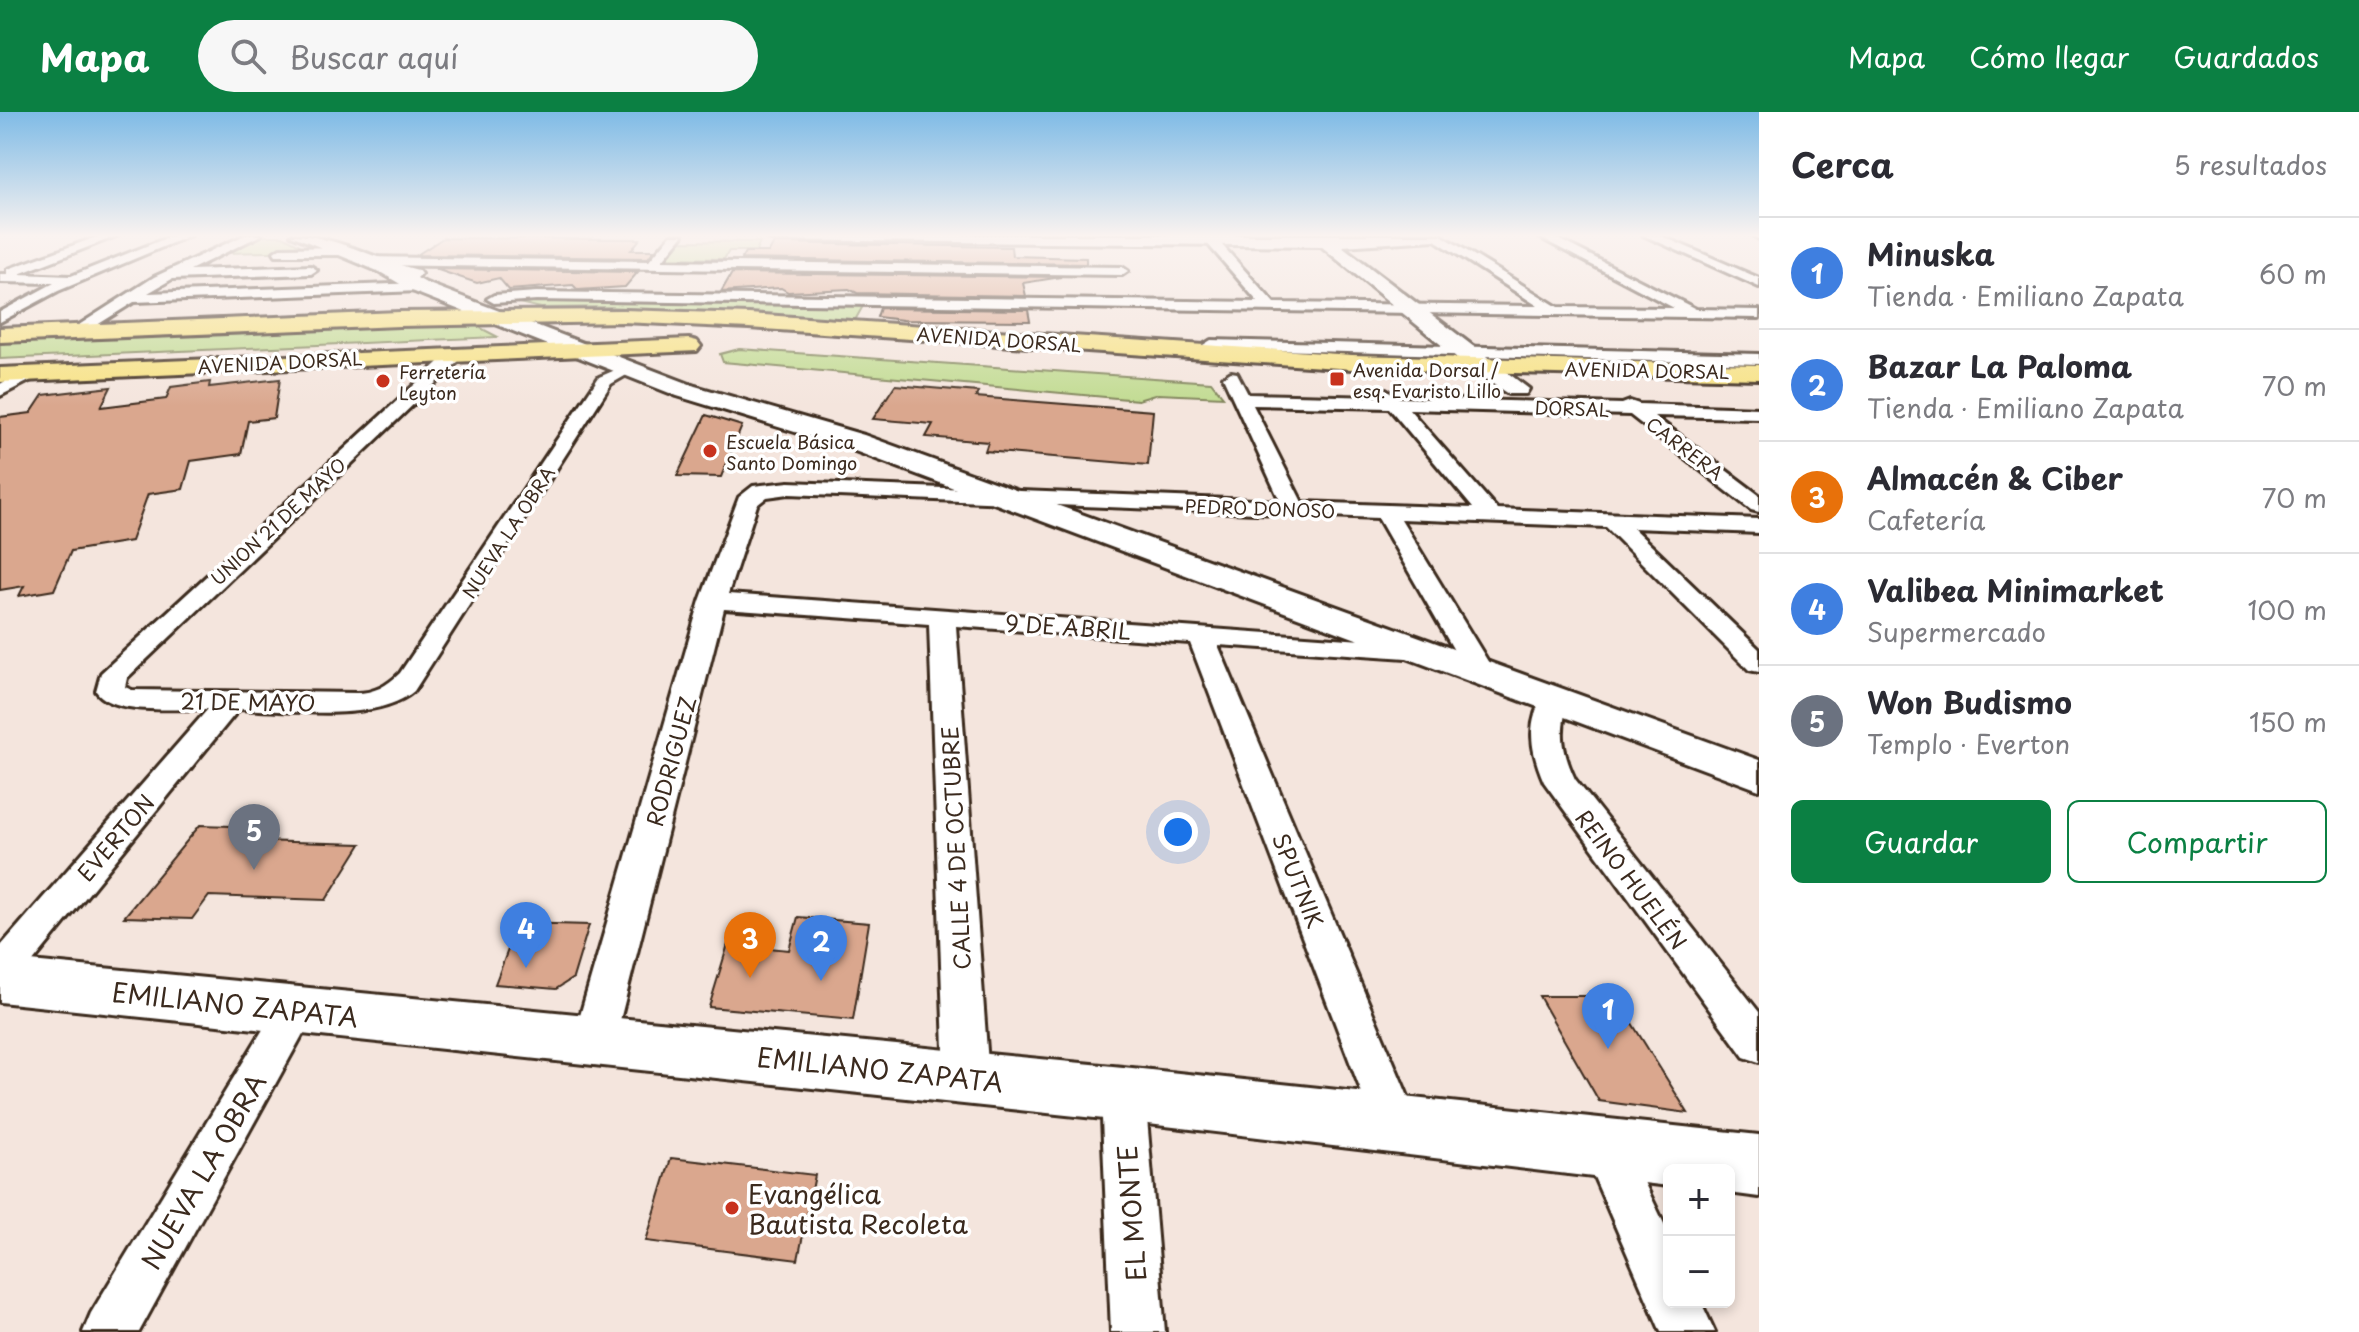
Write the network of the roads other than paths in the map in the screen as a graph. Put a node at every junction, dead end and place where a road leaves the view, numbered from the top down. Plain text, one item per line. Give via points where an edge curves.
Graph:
1 (49, 292) edge
2 (139, 292) edge
3 (289, 292) edge
4 (431, 292) edge
5 (451, 292) edge
6 (882, 292) edge
7 (1137, 292) edge
8 (1257, 292) edge
9 (1389, 292) edge
10 (1522, 292) edge
11 (1652, 292) edge
12 (129, 298) junction
13 (446, 298) junction
14 (0, 302) edge
15 (28, 302) junction
16 (494, 308) junction
17 (1271, 308) junction
18 (1412, 310) junction
19 (1503, 311) junction
20 (1557, 312) junction
21 (1695, 314) junction
22 (1759, 314) edge
23 (542, 316) junction
24 (0, 318) edge
25 (399, 319) junction
26 (76, 332) junction
27 (1204, 332) junction
28 (0, 335) edge
29 (800, 348) dead end
30 (577, 349) junction
31 (456, 355) junction
32 (626, 358) junction
33 (1472, 359) junction
34 (1759, 359) edge
35 (1579, 362) junction
36 (1759, 372) edge
37 (31, 373) junction
38 (692, 373) junction
39 (0, 375) edge
40 (1236, 388) junction
41 (1517, 389) junction
42 (0, 391) edge
43 (1610, 391) junction
44 (1386, 394) junction
45 (1759, 395) edge
46 (1635, 410) junction
47 (1759, 413) edge
48 (854, 441) junction
49 (761, 491) joint
50 (1009, 498) junction
51 (1759, 505) edge
52 (1295, 509) junction
53 (1386, 512) junction
54 (1491, 516) junction
55 (1613, 521) junction
56 (1759, 526) edge
57 (713, 601) junction
58 (942, 617) junction
59 (1201, 636) junction
60 (1423, 651) junction
61 (1759, 664) edge
62 (1481, 673) junction
63 (110, 691) joint
64 (388, 697) joint
65 (231, 700) junction
66 (1555, 700) junction
67 (1759, 776) edge
68 (0, 974) edge
69 (0, 980) edge
70 (296, 1010) junction
71 (594, 1040) junction
72 (1759, 1044) edge
73 (967, 1078) junction
74 (1123, 1094) junction
75 (1397, 1125) junction
76 (1605, 1149) junction
77 (1759, 1166) edge
78 (1663, 1277) edge
79 (1677, 1308) edge
80 (110, 1332) edge
81 (1138, 1332) edge
82 (1688, 1332) edge

1 - 15 street
2 - 12 street
3 - 12 street
4 - 13 main road
5 - 16 main road
6 - 16 street via 536,296
7 - 27 street
8 - 17 street
9 - 18 main road
10 - 20 street
11 - 21 street
12 - 26 street
13 - 16 main road
13 - 25 main road via 434,308
14 - 15 street
15 - 24 street
16 - 23 main road, AVENIDA DORSAL
16 - 25 main road, AVENIDA DORSAL
16 - 30 main road
17 - 18 street
17 - 27 street
18 - 19 street
18 - 33 main road
19 - 20 street
19 - 35 street
20 - 21 street
21 - 22 street
23 - 27 main road, AVENIDA DORSAL
23 - 32 main road
25 - 26 main road, AVENIDA DORSAL
26 - 28 main road, AVENIDA DORSAL
27 - 33 main road, AVENIDA DORSAL
29 - 40 main road, AVENIDA DORSAL
30 - 31 main road, AVENIDA DORSAL
30 - 32 main road, AVENIDA DORSAL
31 - 37 main road, AVENIDA DORSAL
31 - 63 street, UNION 21 DE MAYO via 117,672
32 - 38 main road
32 - 38 main road, AVENIDA DORSAL via 710,349
32 - 48 main road via 700,395
32 - 64 street, NUEVA LA OBRA via 605,381 410,679
33 - 35 main road, AVENIDA DORSAL
33 - 41 main road
34 - 35 street, AVENIDA DORSAL
35 - 36 main road, AVENIDA DORSAL
37 - 39 main road, AVENIDA DORSAL
37 - 42 street
38 - 48 main road
40 - 44 main road, AVENIDA DORSAL
40 - 52 street
41 - 43 main road, AVENIDA DORSAL
41 - 44 main road, AVENIDA DORSAL
43 - 45 main road, AVENIDA DORSAL
43 - 46 street, CARRERA
44 - 46 street, DORSAL
44 - 54 street
46 - 47 street, DORSAL
46 - 51 street, CARRERA
48 - 50 main road
49 - 50 street, PEDRO DONOSO
49 - 57 street, RODRIGUEZ via 747,502
50 - 52 street, PEDRO DONOSO
50 - 60 main road
52 - 53 street, PEDRO DONOSO
53 - 54 street, PEDRO DONOSO
53 - 62 street
54 - 55 street, PEDRO DONOSO
55 - 56 street, PEDRO DONOSO
55 - 61 street
57 - 58 street, 9 DE ABRIL
57 - 71 street, RODRIGUEZ
58 - 59 street, 9 DE ABRIL
58 - 73 street, CALLE 4 DE OCTUBRE
59 - 60 street, 9 DE ABRIL
59 - 75 street, SPUTNIK
60 - 62 main road
62 - 66 main road
63 - 65 street, 21 DE MAYO via 132,699
64 - 65 street, 21 DE MAYO via 366,702
65 - 68 street, EVERTON
66 - 67 main road
66 - 72 street, REINO HUELÉN via 1548,714 1546,746 1560,782
69 - 70 main road, EMILIANO ZAPATA
70 - 71 main road, EMILIANO ZAPATA
70 - 80 street, NUEVA LA OBRA
71 - 73 main road, EMILIANO ZAPATA
73 - 74 main road, EMILIANO ZAPATA
74 - 75 main road, EMILIANO ZAPATA
74 - 81 street, EL MONTE
75 - 76 main road, EMILIANO ZAPATA
76 - 77 main road, EMILIANO ZAPATA
76 - 78 street
79 - 82 street

